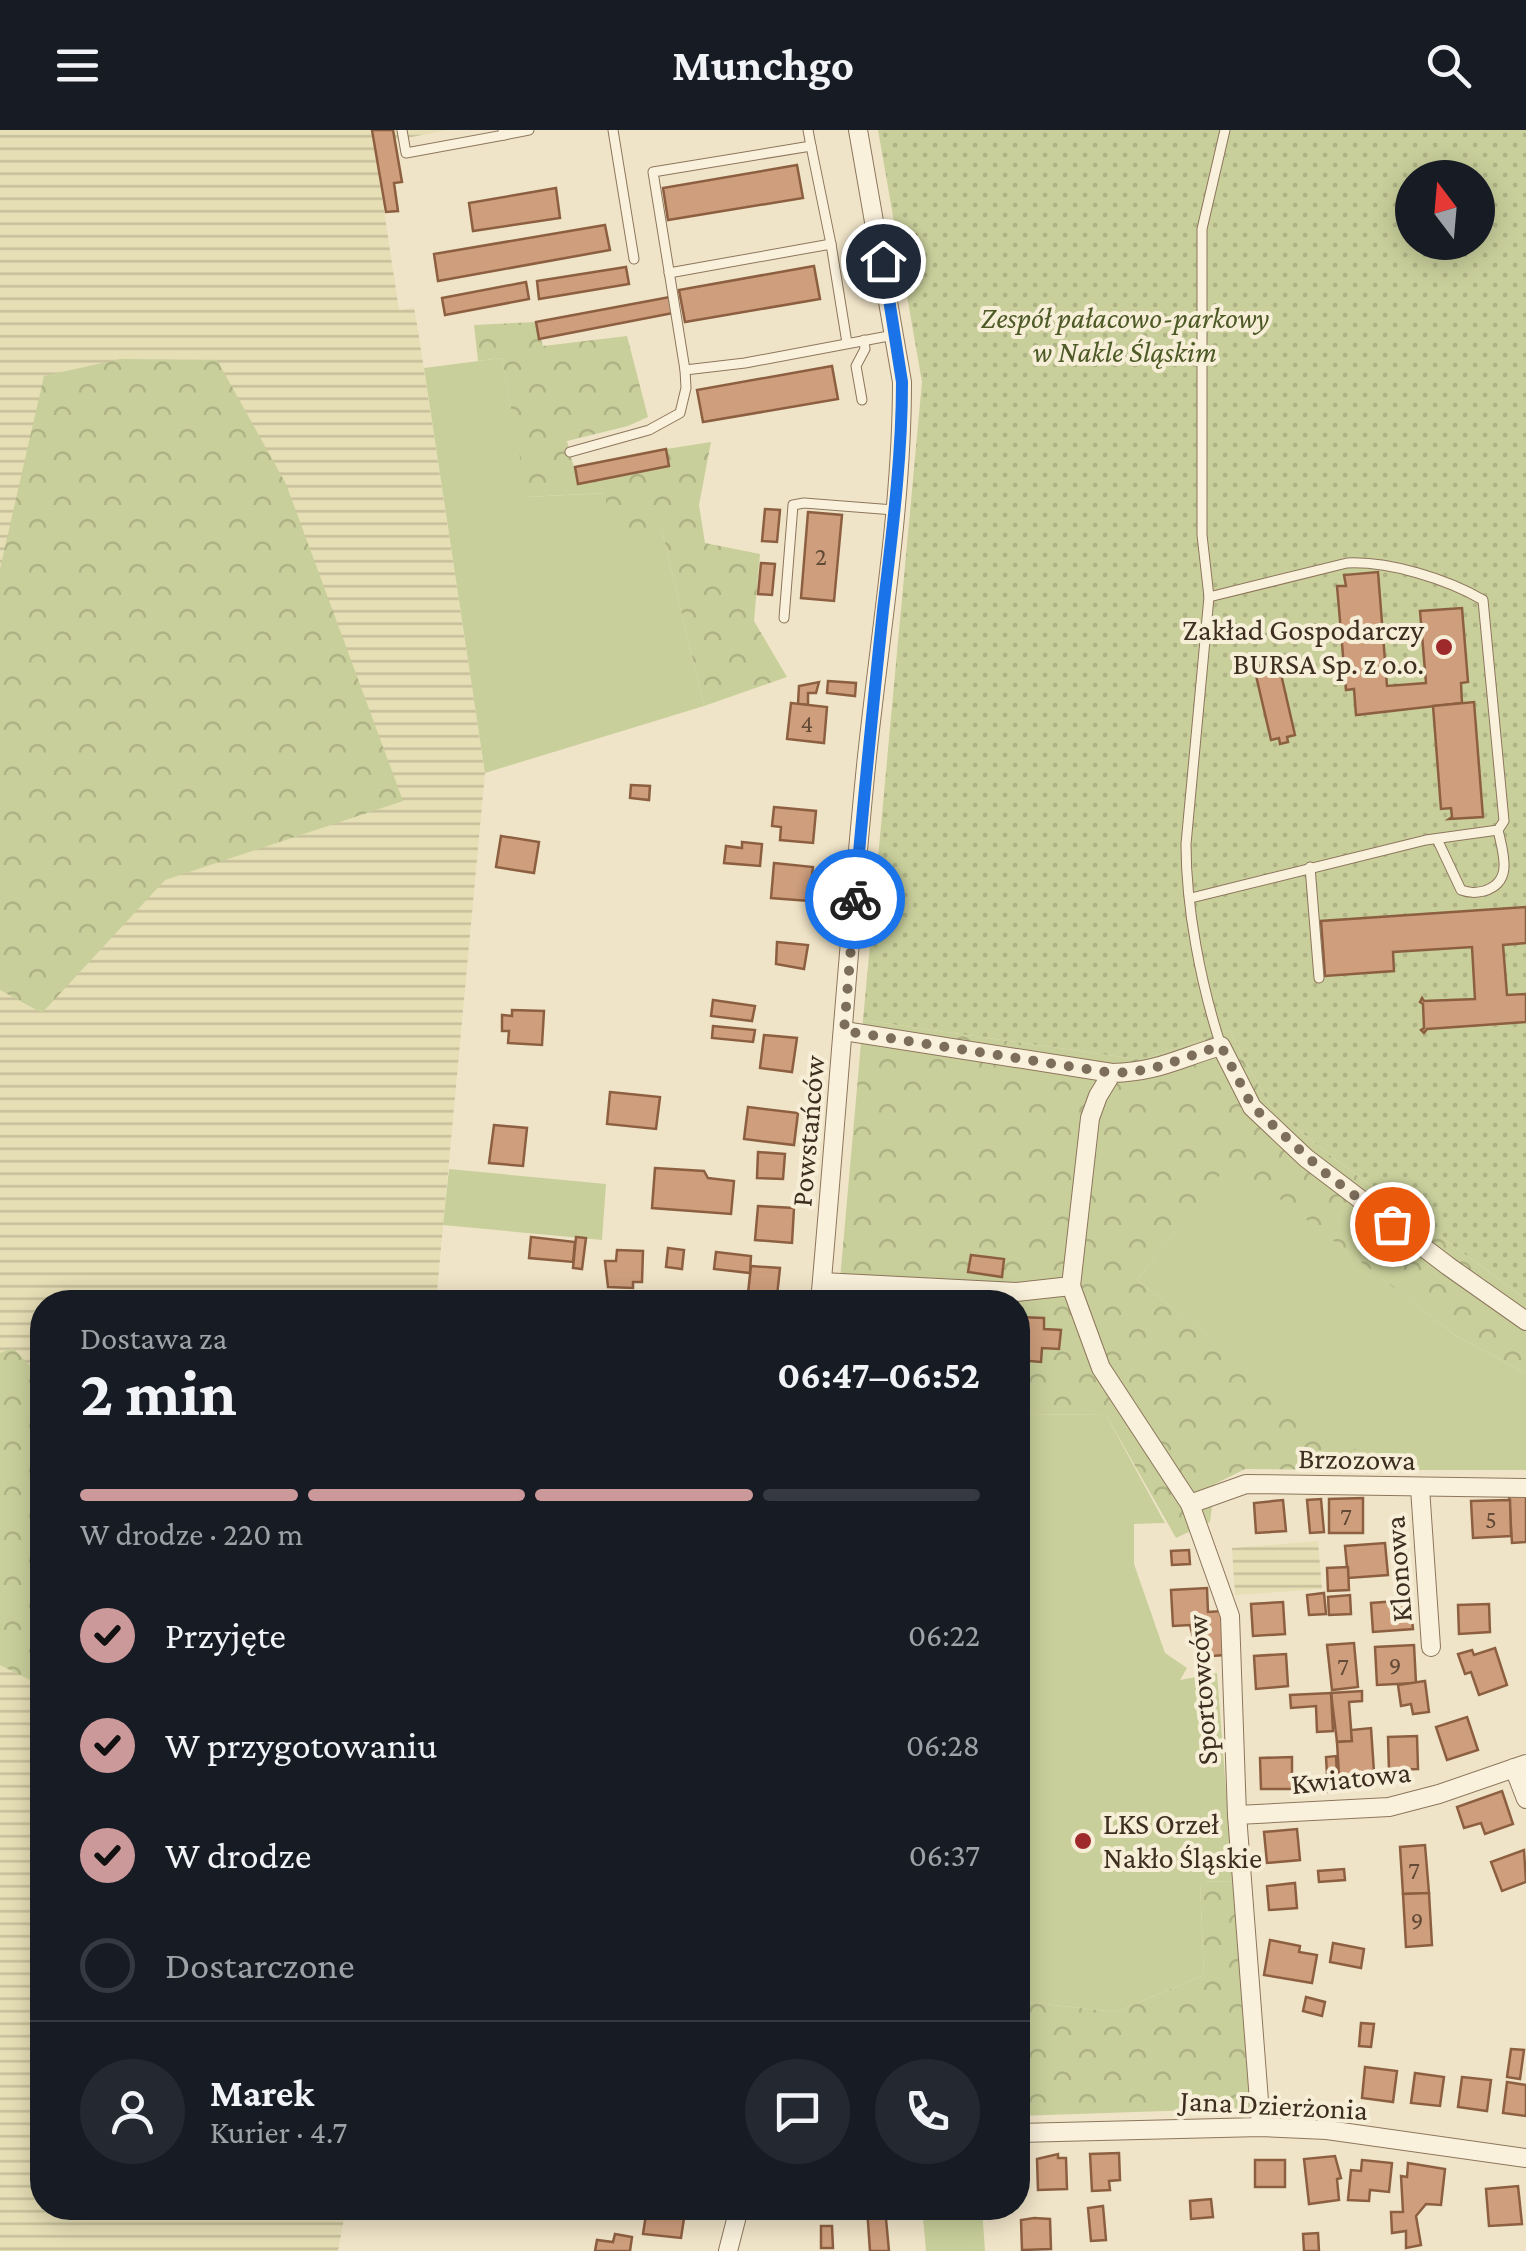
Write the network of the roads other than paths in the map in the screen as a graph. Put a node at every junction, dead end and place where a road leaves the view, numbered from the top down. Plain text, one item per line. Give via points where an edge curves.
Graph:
1 (402, 130) edge
2 (529, 130) edge
3 (613, 130) edge
4 (808, 130) edge
5 (858, 130) edge
6 (1224, 130) edge
7 (504, 133) edge
8 (811, 146) junction
9 (831, 244) junction
10 (634, 260) dead end
11 (670, 272) junction
12 (894, 335) junction
13 (864, 340) junction
14 (847, 343) junction
15 (685, 370) junction
16 (862, 400) dead end
17 (570, 452) dead end
18 (894, 510) junction
19 (1208, 598) junction
20 (784, 618) dead end
21 (1498, 830) junction
22 (1437, 839) junction
23 (1310, 867) junction
24 (1191, 898) junction
25 (1319, 978) dead end
26 (844, 1031) junction
27 (1221, 1046) junction
28 (1112, 1073) junction
29 (822, 1282) junction
30 (1071, 1286) junction
31 (821, 1290) edge
32 (977, 1290) edge
33 (1030, 1290) edge
34 (1526, 1320) edge
35 (1420, 1488) junction
36 (1526, 1488) edge
37 (1190, 1504) junction
38 (1431, 1648) dead end
39 (1520, 1766) edge
40 (1526, 1800) edge
41 (1237, 1815) junction
42 (1262, 2127) junction
43 (1030, 2133) edge
44 (1526, 2158) edge
45 (736, 2220) edge
46 (728, 2251) edge

1 - 7 lane via 406,154
2 - 7 lane
3 - 10 lane
4 - 8 lane
5 - 12 street, Powstańców
6 - 19 lane via 1202,229 1200,276
8 - 9 lane
8 - 11 lane via 653,172
9 - 11 lane
9 - 14 lane
11 - 15 lane
12 - 13 lane
12 - 18 street, Powstańców via 902,382
13 - 14 lane
13 - 16 lane via 856,366
14 - 15 lane
15 - 17 lane via 680,413 650,430
18 - 20 lane via 794,506
18 - 26 street, Powstańców
19 - 21 lane via 1362,562 1392,565 1483,600 1504,821
19 - 24 lane via 1186,844
21 - 22 lane
21 - 22 lane via 1506,871 1497,886 1478,892 1461,890
22 - 23 lane
23 - 24 lane
23 - 25 lane
24 - 27 lane
26 - 28 street
26 - 29 street, Powstańców
27 - 28 street via 1165,1068
27 - 34 street via 1252,1106 1306,1158
28 - 30 street via 1090,1118
29 - 31 street, Powstańców
29 - 32 street
30 - 33 street
30 - 37 street, Sportowców via 1102,1368
35 - 36 street, Brzozowa
35 - 37 street, Brzozowa via 1246,1484
35 - 38 street, Klonowa
37 - 41 street, Sportowców via 1230,1616
39 - 40 street
39 - 41 street, Kwiatowa via 1389,1806
41 - 42 street, Sportowców
42 - 43 street, Jana Dzierżonia
42 - 44 street, Jana Dzierżonia
45 - 46 street

